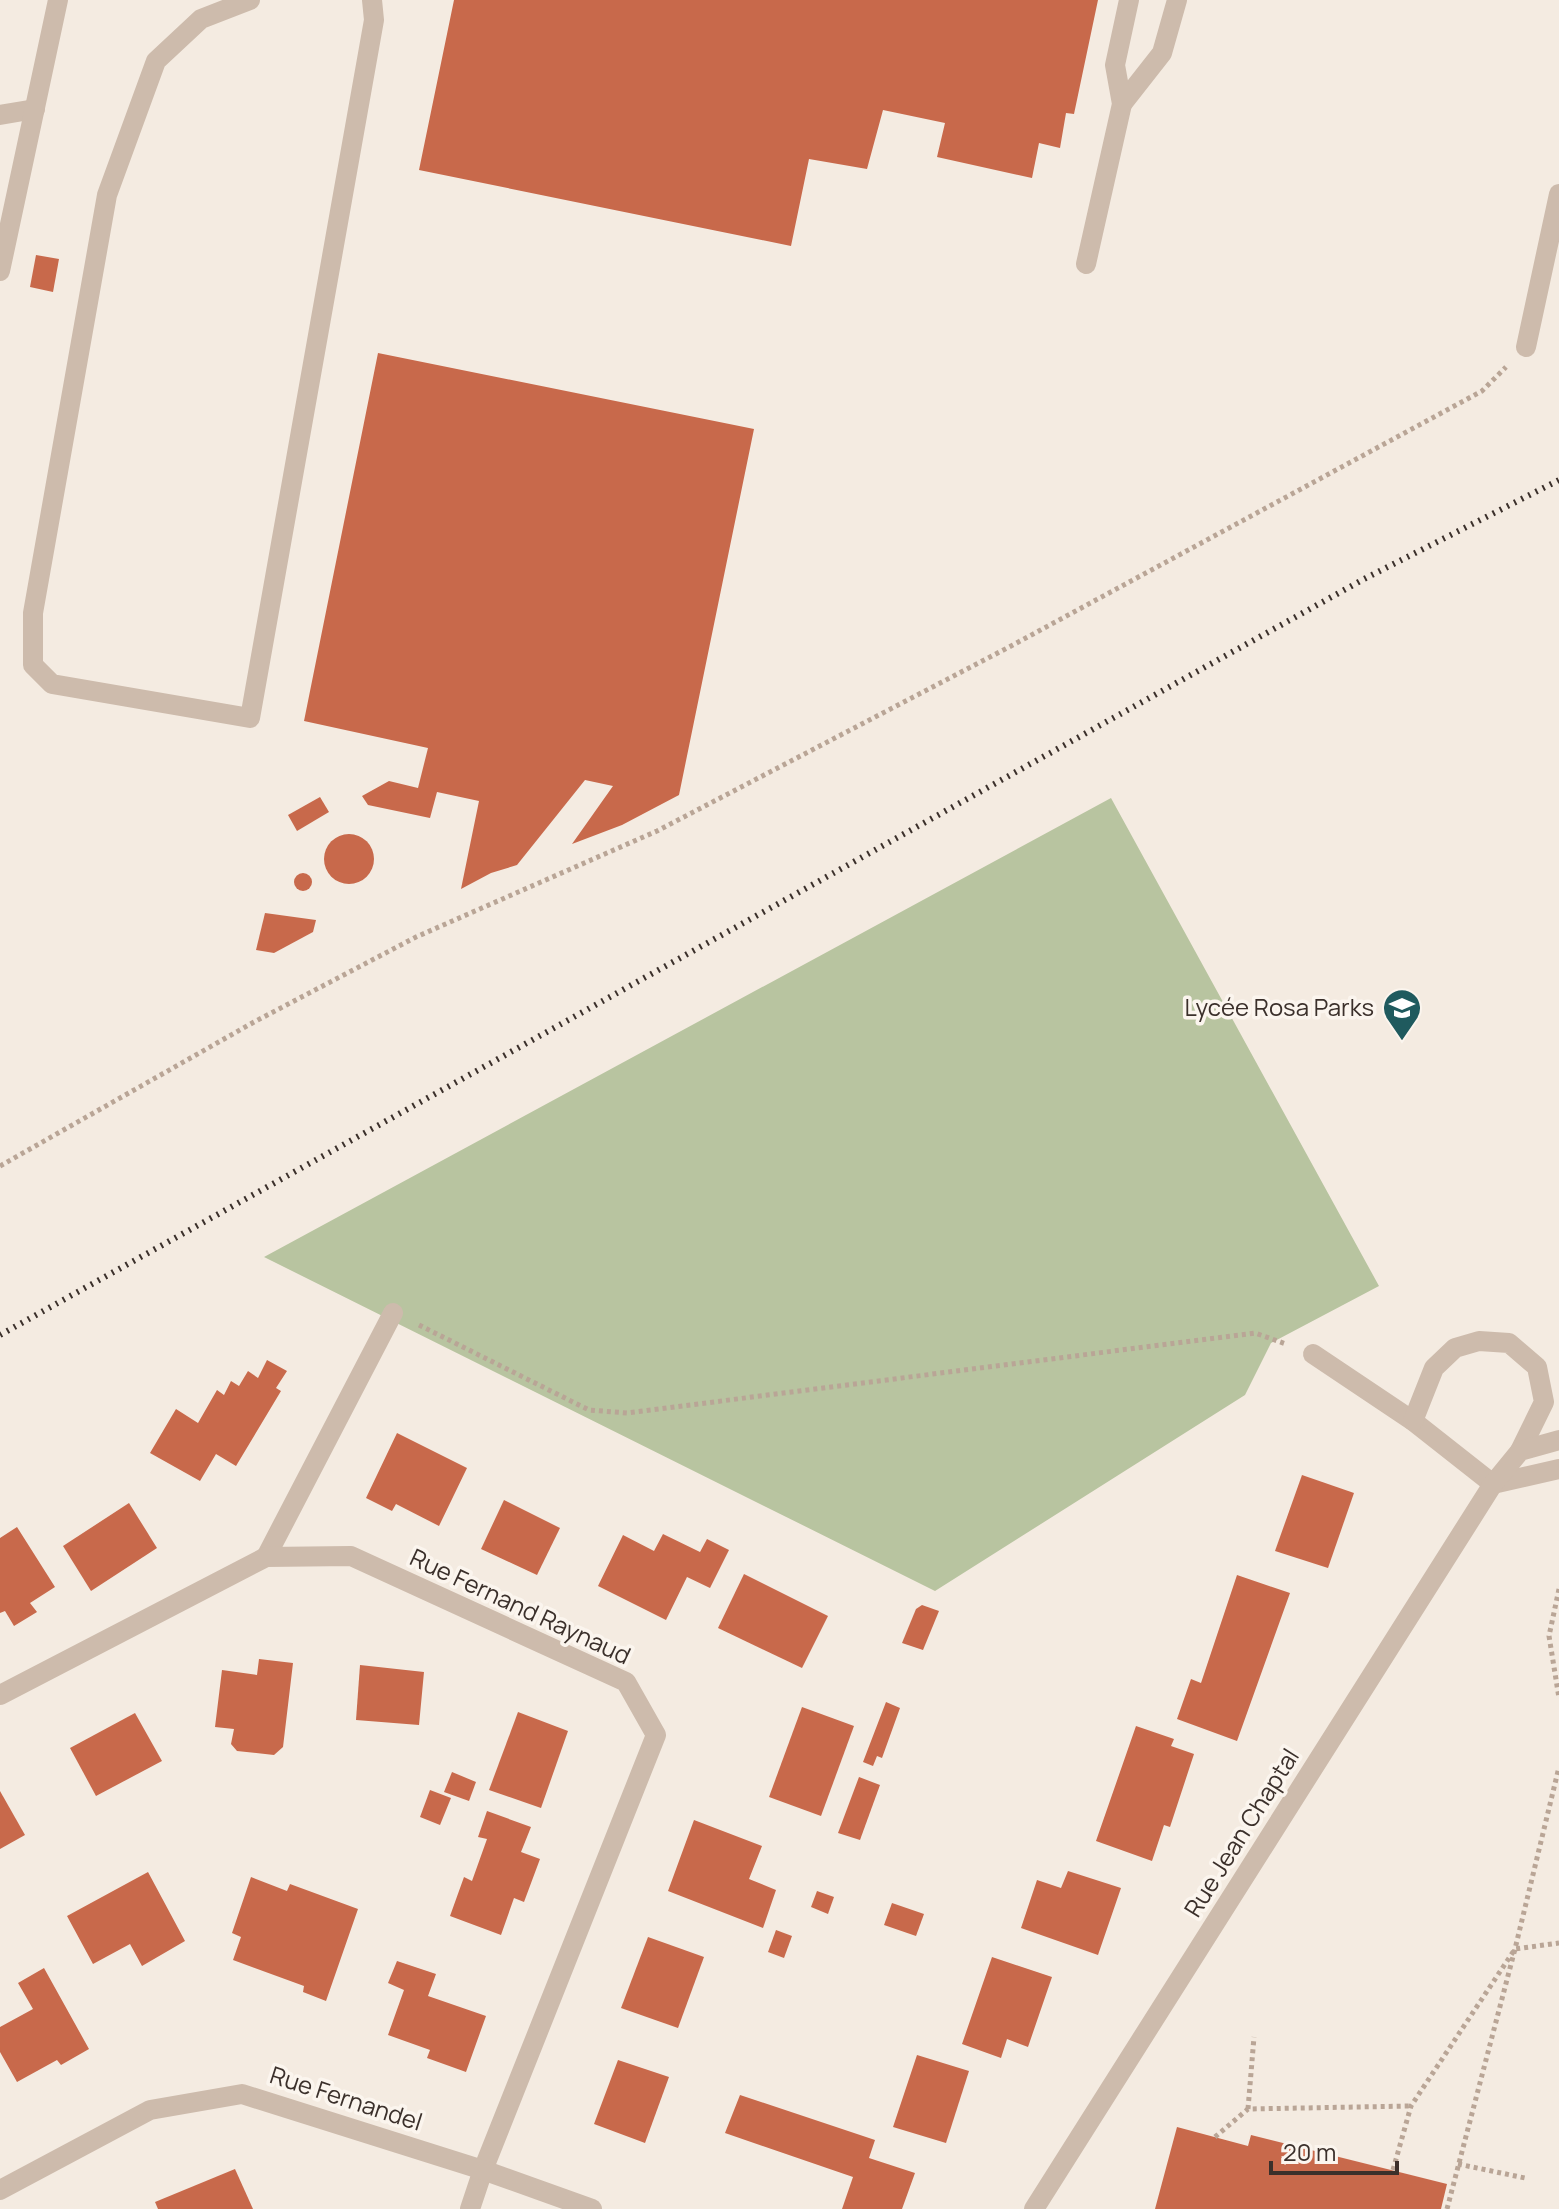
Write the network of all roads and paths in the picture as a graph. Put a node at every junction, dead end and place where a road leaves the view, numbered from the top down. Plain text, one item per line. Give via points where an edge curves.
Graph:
1 (58, 0) edge
2 (250, 0) edge
3 (372, 0) edge
4 (1129, 0) edge
5 (1177, 0) edge
6 (1122, 104) junction
7 (35, 109) junction
8 (0, 115) edge
9 (1559, 194) edge
10 (1086, 264) dead end
11 (0, 271) edge
12 (1526, 347) joint
13 (0, 1166) edge
14 (393, 1313) joint
15 (1313, 1354) joint
16 (1413, 1421) junction
17 (1559, 1440) edge
18 (1520, 1451) junction
19 (1559, 1469) edge
20 (1493, 1484) junction
21 (266, 1557) junction
22 (1559, 1589) edge
23 (0, 1695) edge
24 (1559, 1698) edge
25 (1559, 1767) edge
26 (1559, 1943) edge
27 (1515, 1949) junction
28 (1254, 2037) dead end
29 (1411, 2106) junction
30 (1248, 2109) junction
31 (1215, 2137) dead end
32 (1458, 2164) junction
33 (483, 2170) junction
34 (1393, 2170) dead end
35 (1525, 2178) dead end
36 (0, 2190) edge
37 (470, 2209) edge
38 (592, 2209) edge
39 (1034, 2209) edge
40 (1447, 2209) edge

1 - 7 street
2 - 3 street via 201,19 156,61 107,195 33,613 33,665 52,684 250,718 374,20
4 - 6 street via 1115,65
5 - 6 street via 1162,53
6 - 10 street
7 - 8 street
7 - 11 street
9 - 12 street
12 - 13 path via 1482,391 1011,646 657,831 416,937
14 - 15 path via 589,1410 627,1413 1255,1333
14 - 21 street
15 - 16 street
16 - 18 street via 1434,1368 1455,1348 1479,1341 1509,1343 1537,1367 1544,1402
16 - 20 street
17 - 18 street
18 - 20 street, Rue Jean Chaptal
19 - 20 street
20 - 39 street, Rue Jean Chaptal
21 - 23 street, Rue Fernand Raynaud
21 - 33 street, Rue Fernand Raynaud via 351,1556 626,1682 656,1735
22 - 24 path via 1549,1636
25 - 27 path
26 - 27 path
27 - 29 path
27 - 32 path
28 - 30 path
29 - 30 path
29 - 34 path
30 - 31 path
32 - 35 path
32 - 40 path
33 - 36 street, Rue Fernandel via 242,2094 150,2110
33 - 37 street
33 - 38 street, Rue Fernandel

